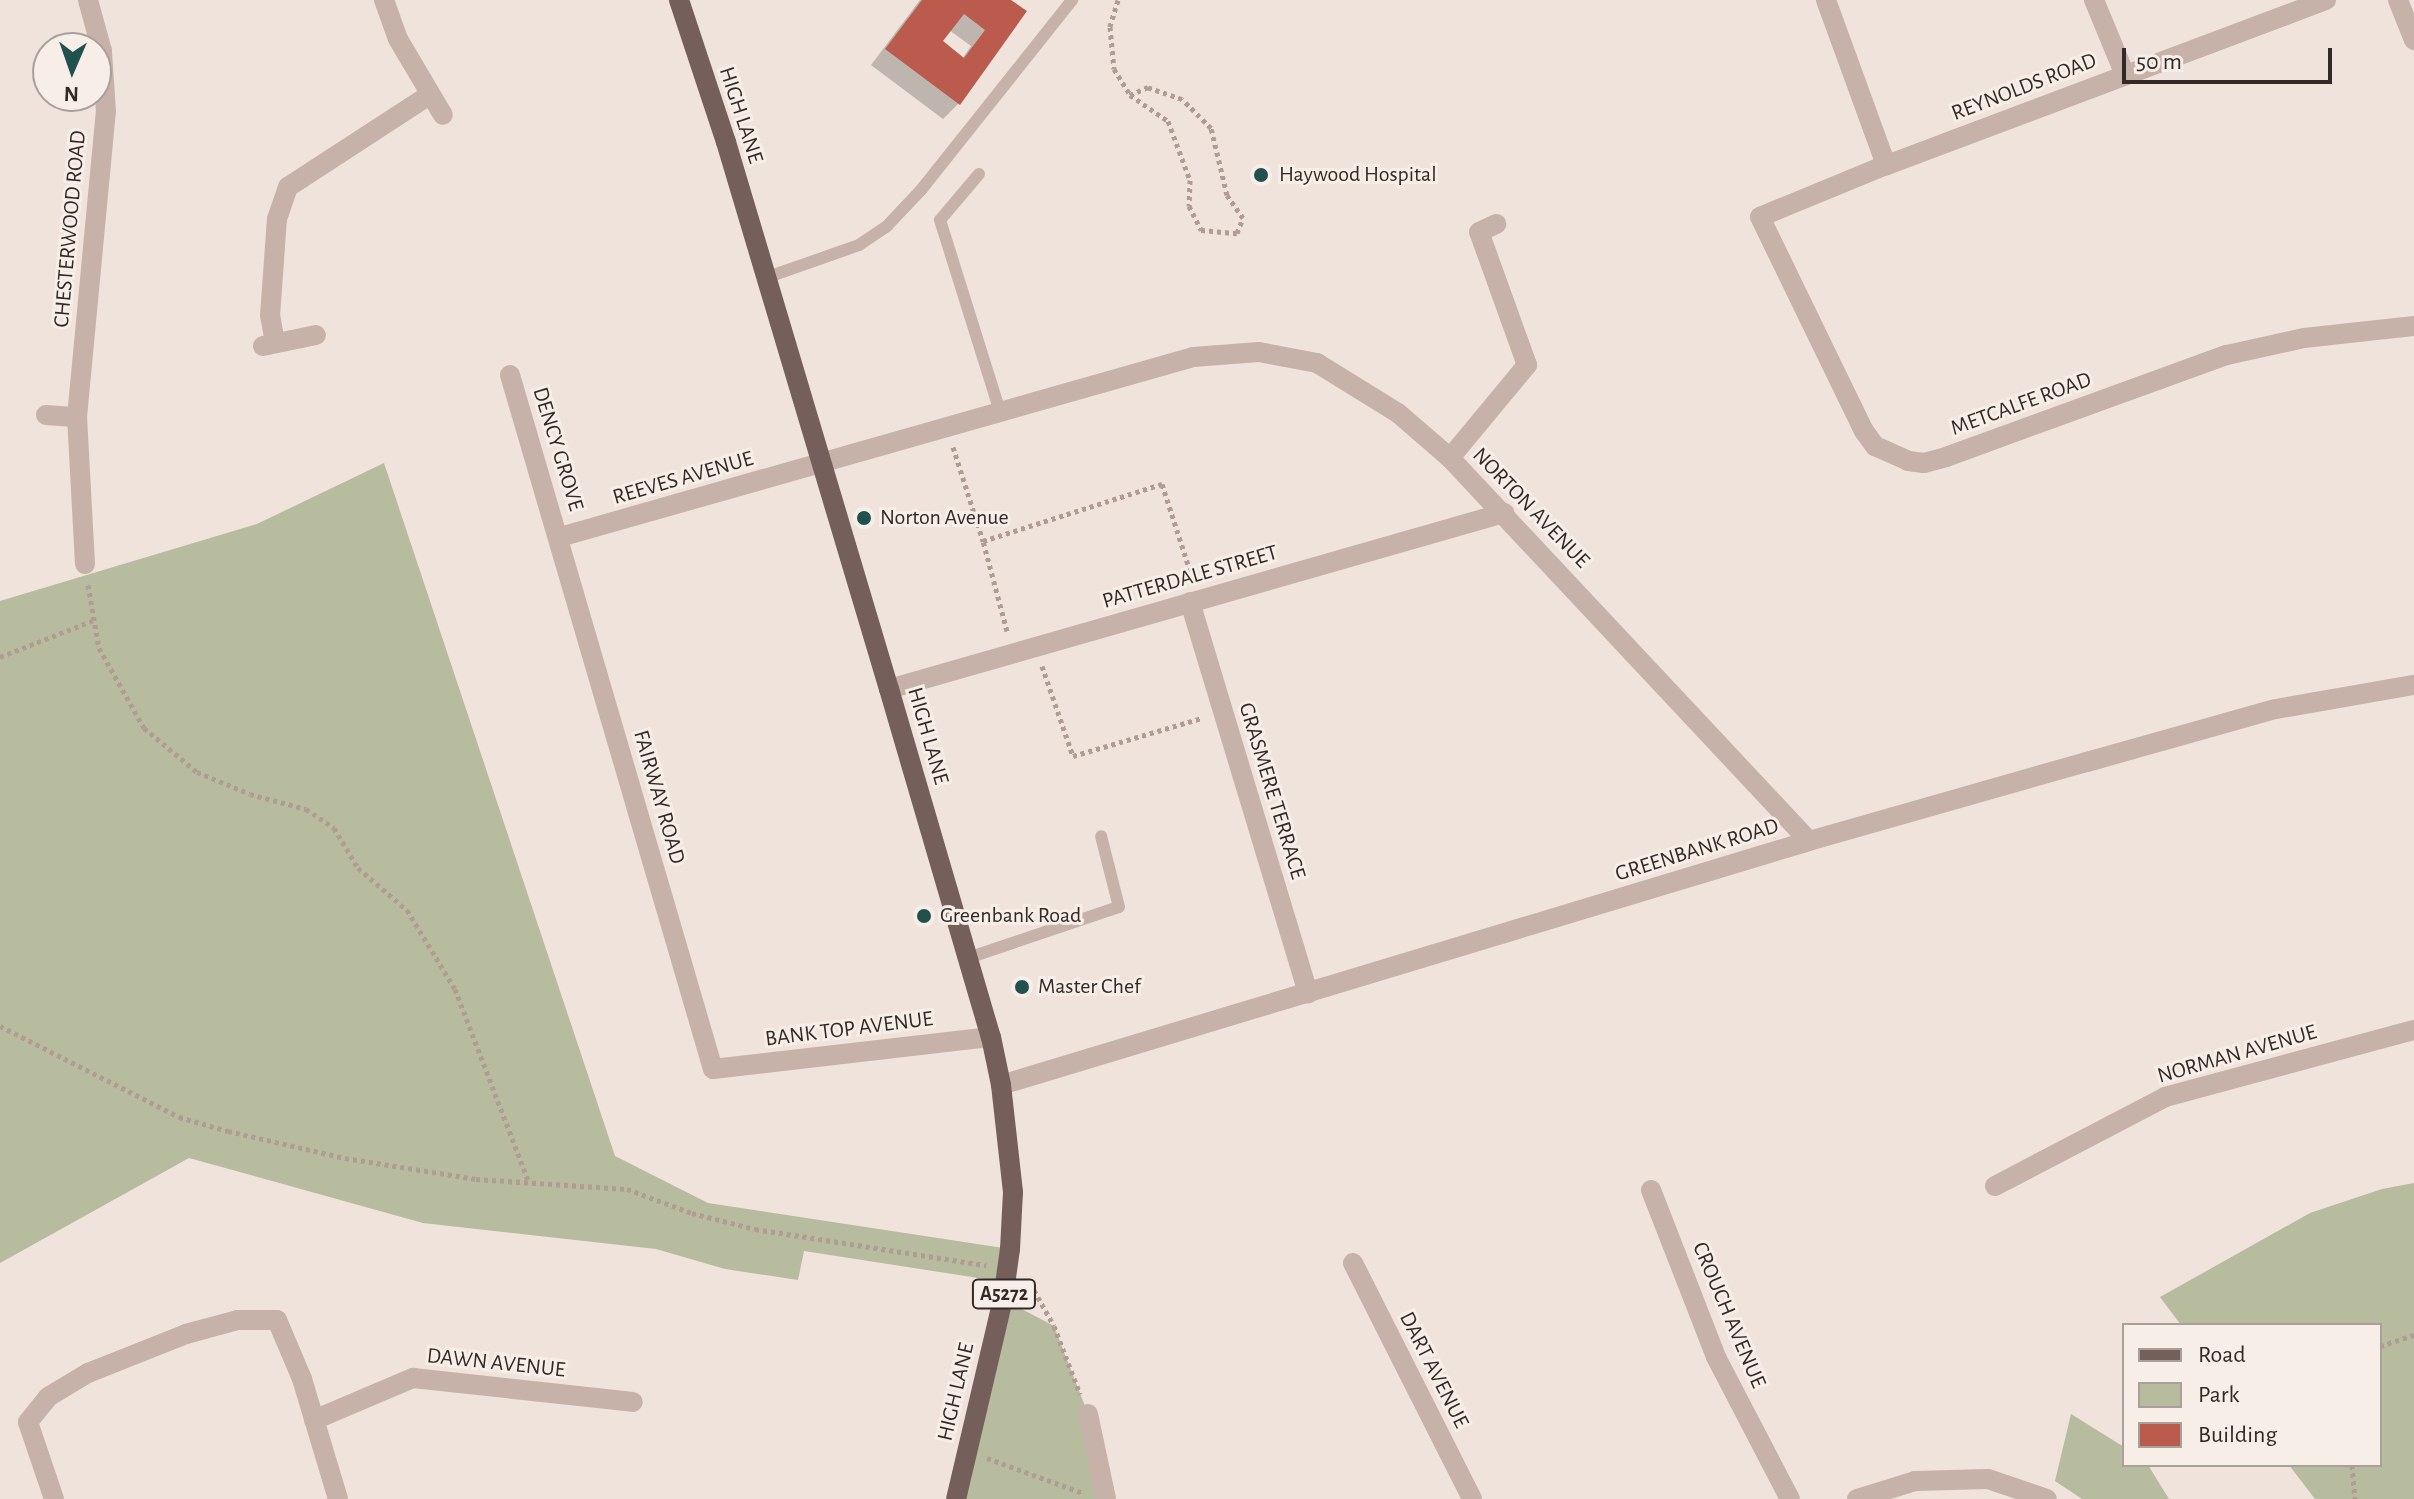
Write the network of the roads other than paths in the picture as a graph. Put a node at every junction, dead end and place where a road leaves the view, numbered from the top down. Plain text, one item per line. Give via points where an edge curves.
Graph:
1 (88, 0) edge
2 (384, 0) edge
3 (679, 0) edge
4 (1072, 0) edge
5 (1826, 0) edge
6 (2094, 0) edge
7 (2326, 0) edge
8 (2398, 0) edge
9 (2414, 40) edge
10 (2125, 75) junction
11 (429, 95) junction
12 (443, 115) dead end
13 (1886, 165) junction
14 (979, 174) dead end
15 (1496, 224) dead end
16 (1768, 236) joint
17 (765, 278) junction
18 (2414, 326) edge
19 (316, 335) dead end
20 (510, 375) dead end
21 (1000, 411) junction
22 (46, 415) dead end
23 (77, 417) junction
24 (1450, 458) junction
25 (820, 465) junction
26 (1504, 513) junction
27 (560, 537) junction
28 (85, 564) road end
29 (1195, 601) junction
30 (2414, 685) edge
31 (889, 689) junction
32 (1101, 836) dead end
33 (1809, 841) junction
34 (968, 958) junction
35 (1308, 994) junction
36 (2414, 1030) edge
37 (991, 1037) junction
38 (713, 1069) joint
39 (1001, 1085) junction
40 (1995, 1186) dead end
41 (1651, 1190) dead end
42 (1353, 1263) dead end
43 (633, 1402) dead end
44 (1088, 1414) road end
45 (314, 1420) junction
46 (54, 1499) edge
47 (338, 1499) edge
48 (956, 1499) edge
49 (1106, 1499) edge
50 (1472, 1499) edge
51 (1790, 1499) edge
52 (1857, 1499) edge
53 (2047, 1499) edge

1 - 23 street, CHESTERWOOD ROAD via 102,51 106,112
2 - 11 street via 398,39
3 - 17 main road, HIGH LANE / A5272
4 - 17 lane via 887,226 859,245
5 - 13 street
6 - 10 street
7 - 10 street, REYNOLDS ROAD
8 - 9 street
10 - 13 street, REYNOLDS ROAD
11 - 12 street
11 - 19 street via 288,187 277,219 269,344
13 - 16 street, REYNOLDS ROAD via 1760,217
14 - 21 lane via 940,220
15 - 24 street via 1479,232 1527,365
16 - 18 street, METCALFE ROAD via 1864,431 1875,446 1908,461 1946,457 2227,355 2304,338
17 - 25 main road, HIGH LANE / A5272
20 - 27 street, DENCY GROVE
21 - 24 street, NORTON AVENUE via 1193,357 1259,352 1317,363 1398,413
21 - 25 street, NORTON AVENUE
22 - 23 street
23 - 28 street, CHESTERWOOD ROAD
24 - 26 street, NORTON AVENUE
25 - 27 street, REEVES AVENUE
25 - 31 main road, HIGH LANE / A5272
26 - 29 street, PATTERDALE STREET
26 - 33 street, NORTON AVENUE
27 - 38 street, FAIRWAY ROAD
29 - 31 street, PATTERDALE STREET
29 - 35 street, GRASMERE TERRACE
30 - 33 street, GREENBANK ROAD via 2276,709
31 - 34 main road, HIGH LANE / A5272
32 - 34 lane via 1119,907
33 - 35 street, GREENBANK ROAD
34 - 37 main road, HIGH LANE / A5272
35 - 39 street, GREENBANK ROAD
36 - 40 street, NORMAN AVENUE via 2165,1097
37 - 38 street, BANK TOP AVENUE
37 - 39 main road, HIGH LANE / A5272
39 - 48 main road, HIGH LANE / A5272 via 1013,1192 1008,1258
41 - 51 street, CROUCH AVENUE via 1716,1357
42 - 50 street, DART AVENUE
43 - 45 street, DAWN AVENUE via 413,1378
44 - 49 street
45 - 46 street via 277,1320 238,1320 186,1334 88,1373 48,1397 28,1422
45 - 47 street
52 - 53 street via 1915,1481 1988,1479

